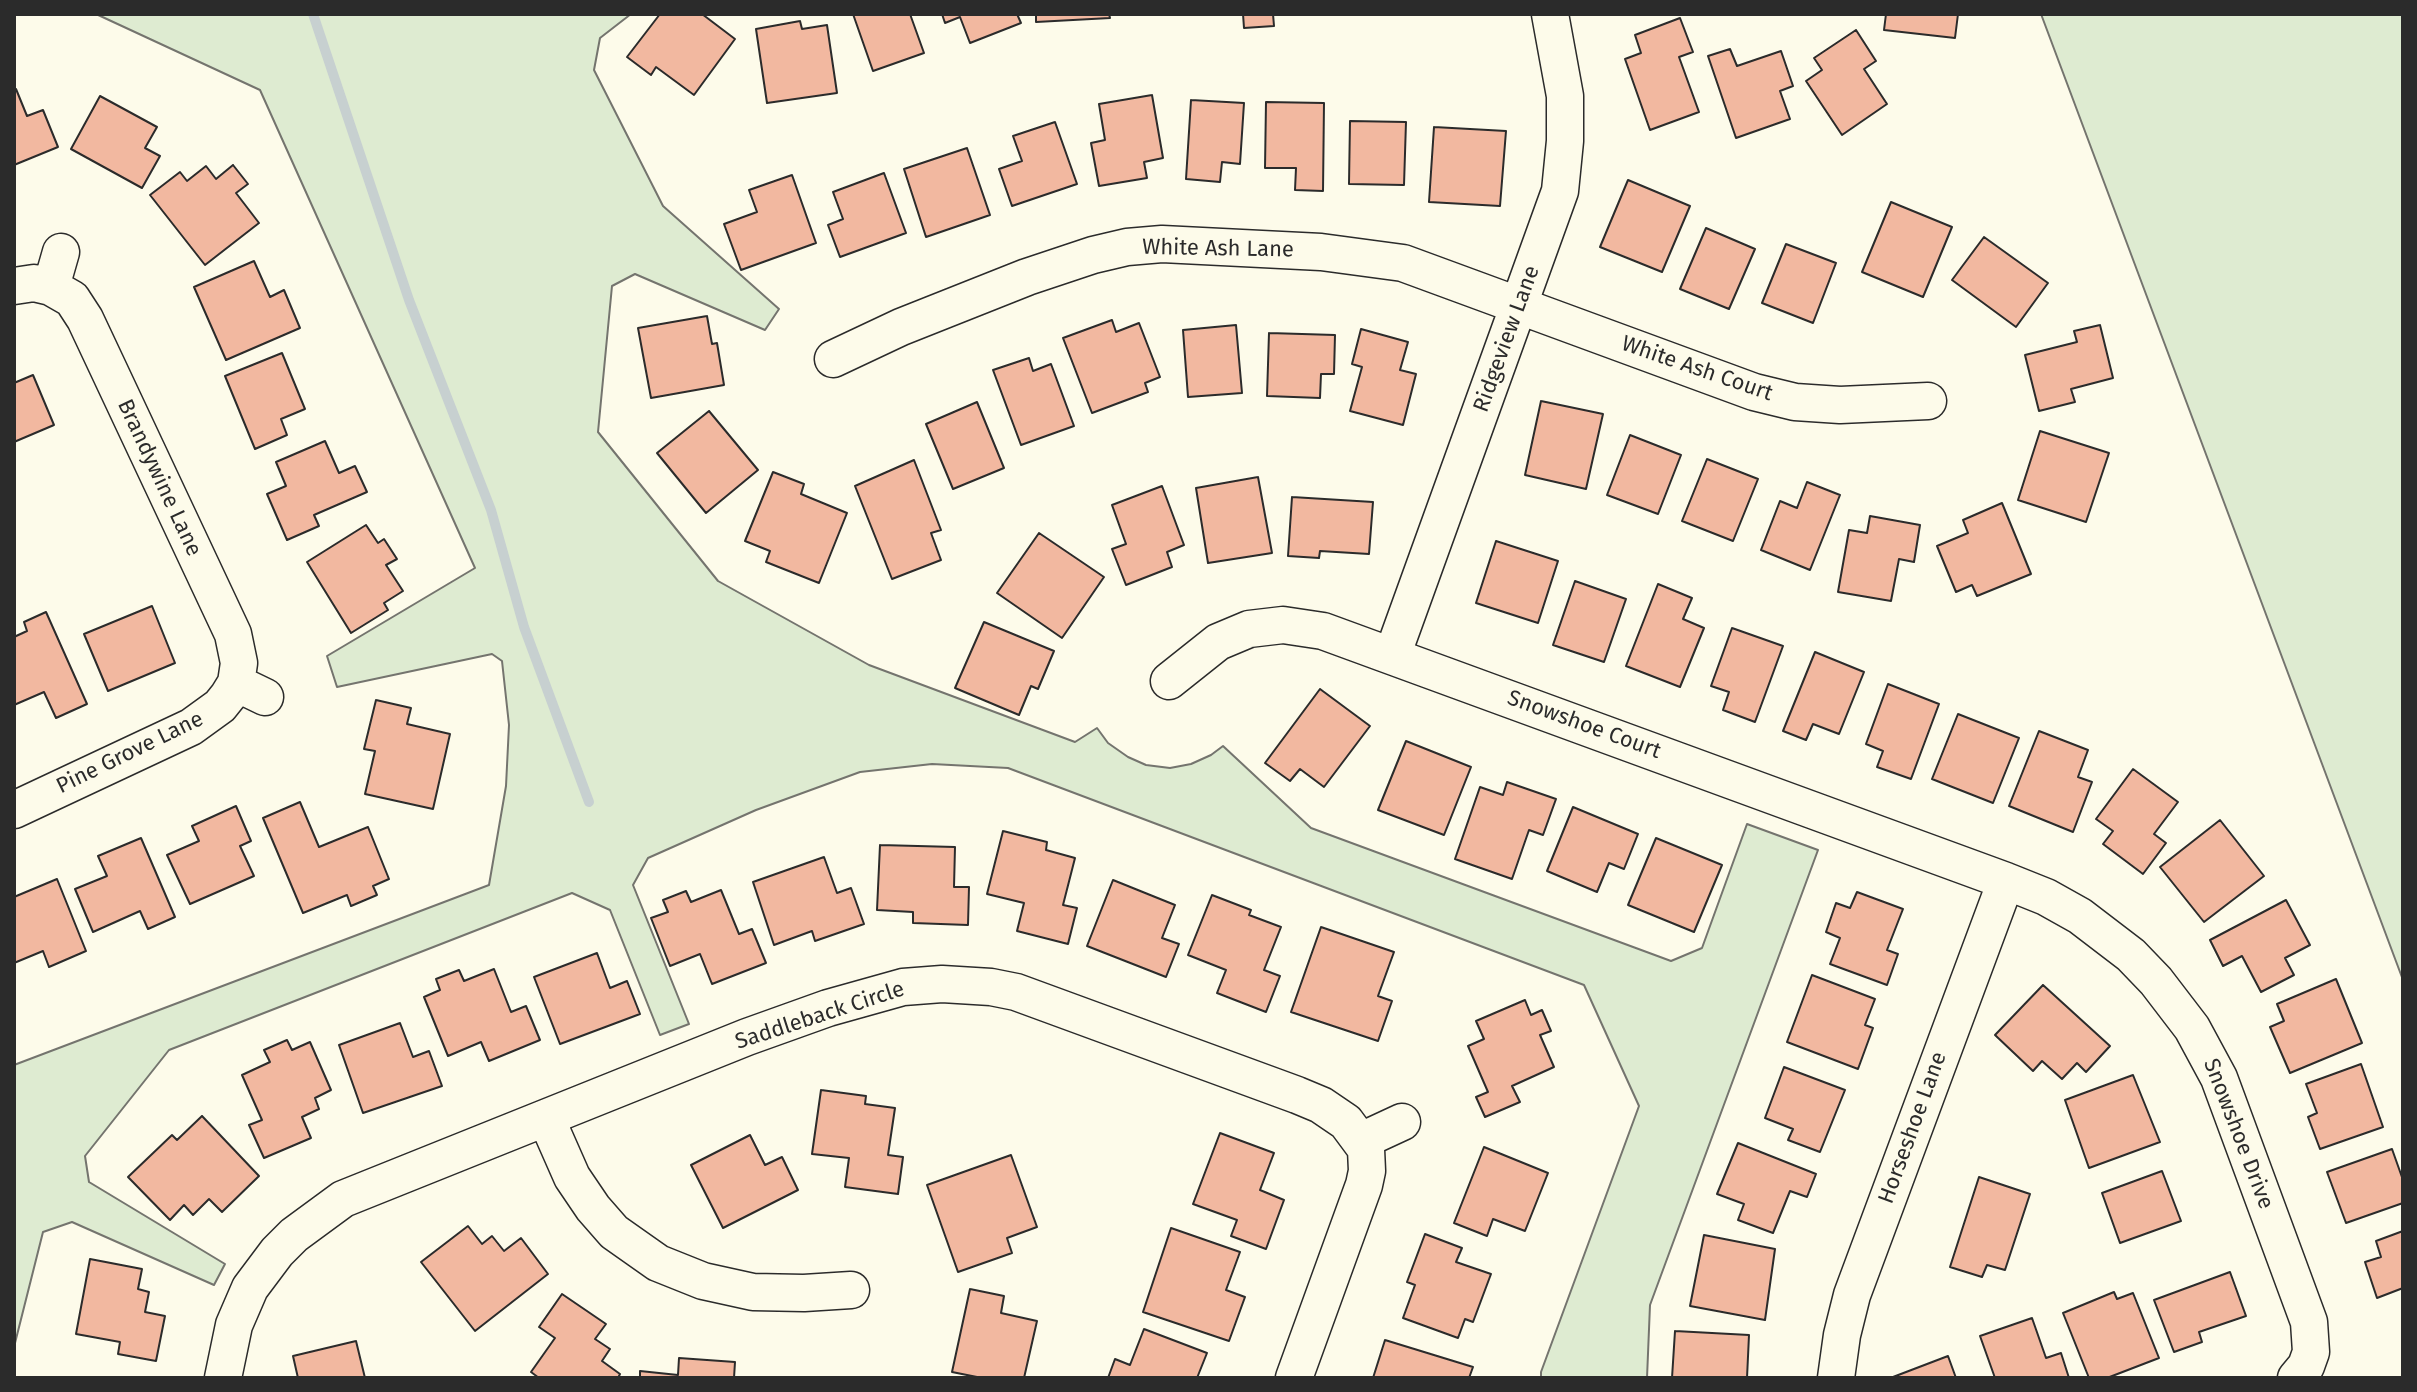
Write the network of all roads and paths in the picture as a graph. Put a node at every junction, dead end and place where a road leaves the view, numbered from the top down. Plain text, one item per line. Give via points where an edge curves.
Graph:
1 (1550, 14) edge
2 (61, 252) dead end
3 (14, 286) edge
4 (51, 287) junction
5 (1519, 305) junction
6 (833, 359) dead end
7 (1928, 401) dead end
8 (1392, 656) junction
9 (1169, 681) dead end
10 (251, 690) joint
11 (14, 810) edge
12 (2006, 881) junction
13 (546, 1118) junction
14 (1402, 1122) dead end
15 (1361, 1141) junction
16 (851, 1290) dead end
17 (2313, 1374) edge
18 (223, 1378) edge
19 (1294, 1378) edge
20 (1836, 1378) edge

1 - 5 street, Ridgeview Lane via 1565,96 1563,164 1552,218
2 - 4 street
3 - 4 street
4 - 10 street, Brandywine Lane via 72,299 85,319 213,591
5 - 6 street, White Ash Lane via 1403,263 1321,252 1162,244 1093,255 1027,277
5 - 7 street, White Ash Court via 1754,392 1795,402
5 - 8 street, Ridgeview Lane
8 - 9 street, Snowshoe Court via 1302,626 1260,627 1218,642
8 - 12 street, Snowshoe Court
10 - 11 street, Pine Grove Lane via 191,727
12 - 17 street, Snowshoe Drive via 2064,906 2113,940 2156,981 2192,1028 2219,1078 2309,1322
12 - 20 street, Horseshoe Lane via 1852,1295
13 - 15 street, Saddleback Circle via 828,1008 903,987 942,984 1016,992 1297,1095 1336,1113
13 - 16 street via 572,1177 593,1208 641,1253 680,1274 753,1292
13 - 18 street, Saddleback Circle via 363,1189 308,1222 250,1288 234,1325
14 - 15 street
15 - 19 street via 1368,1158 1364,1185

